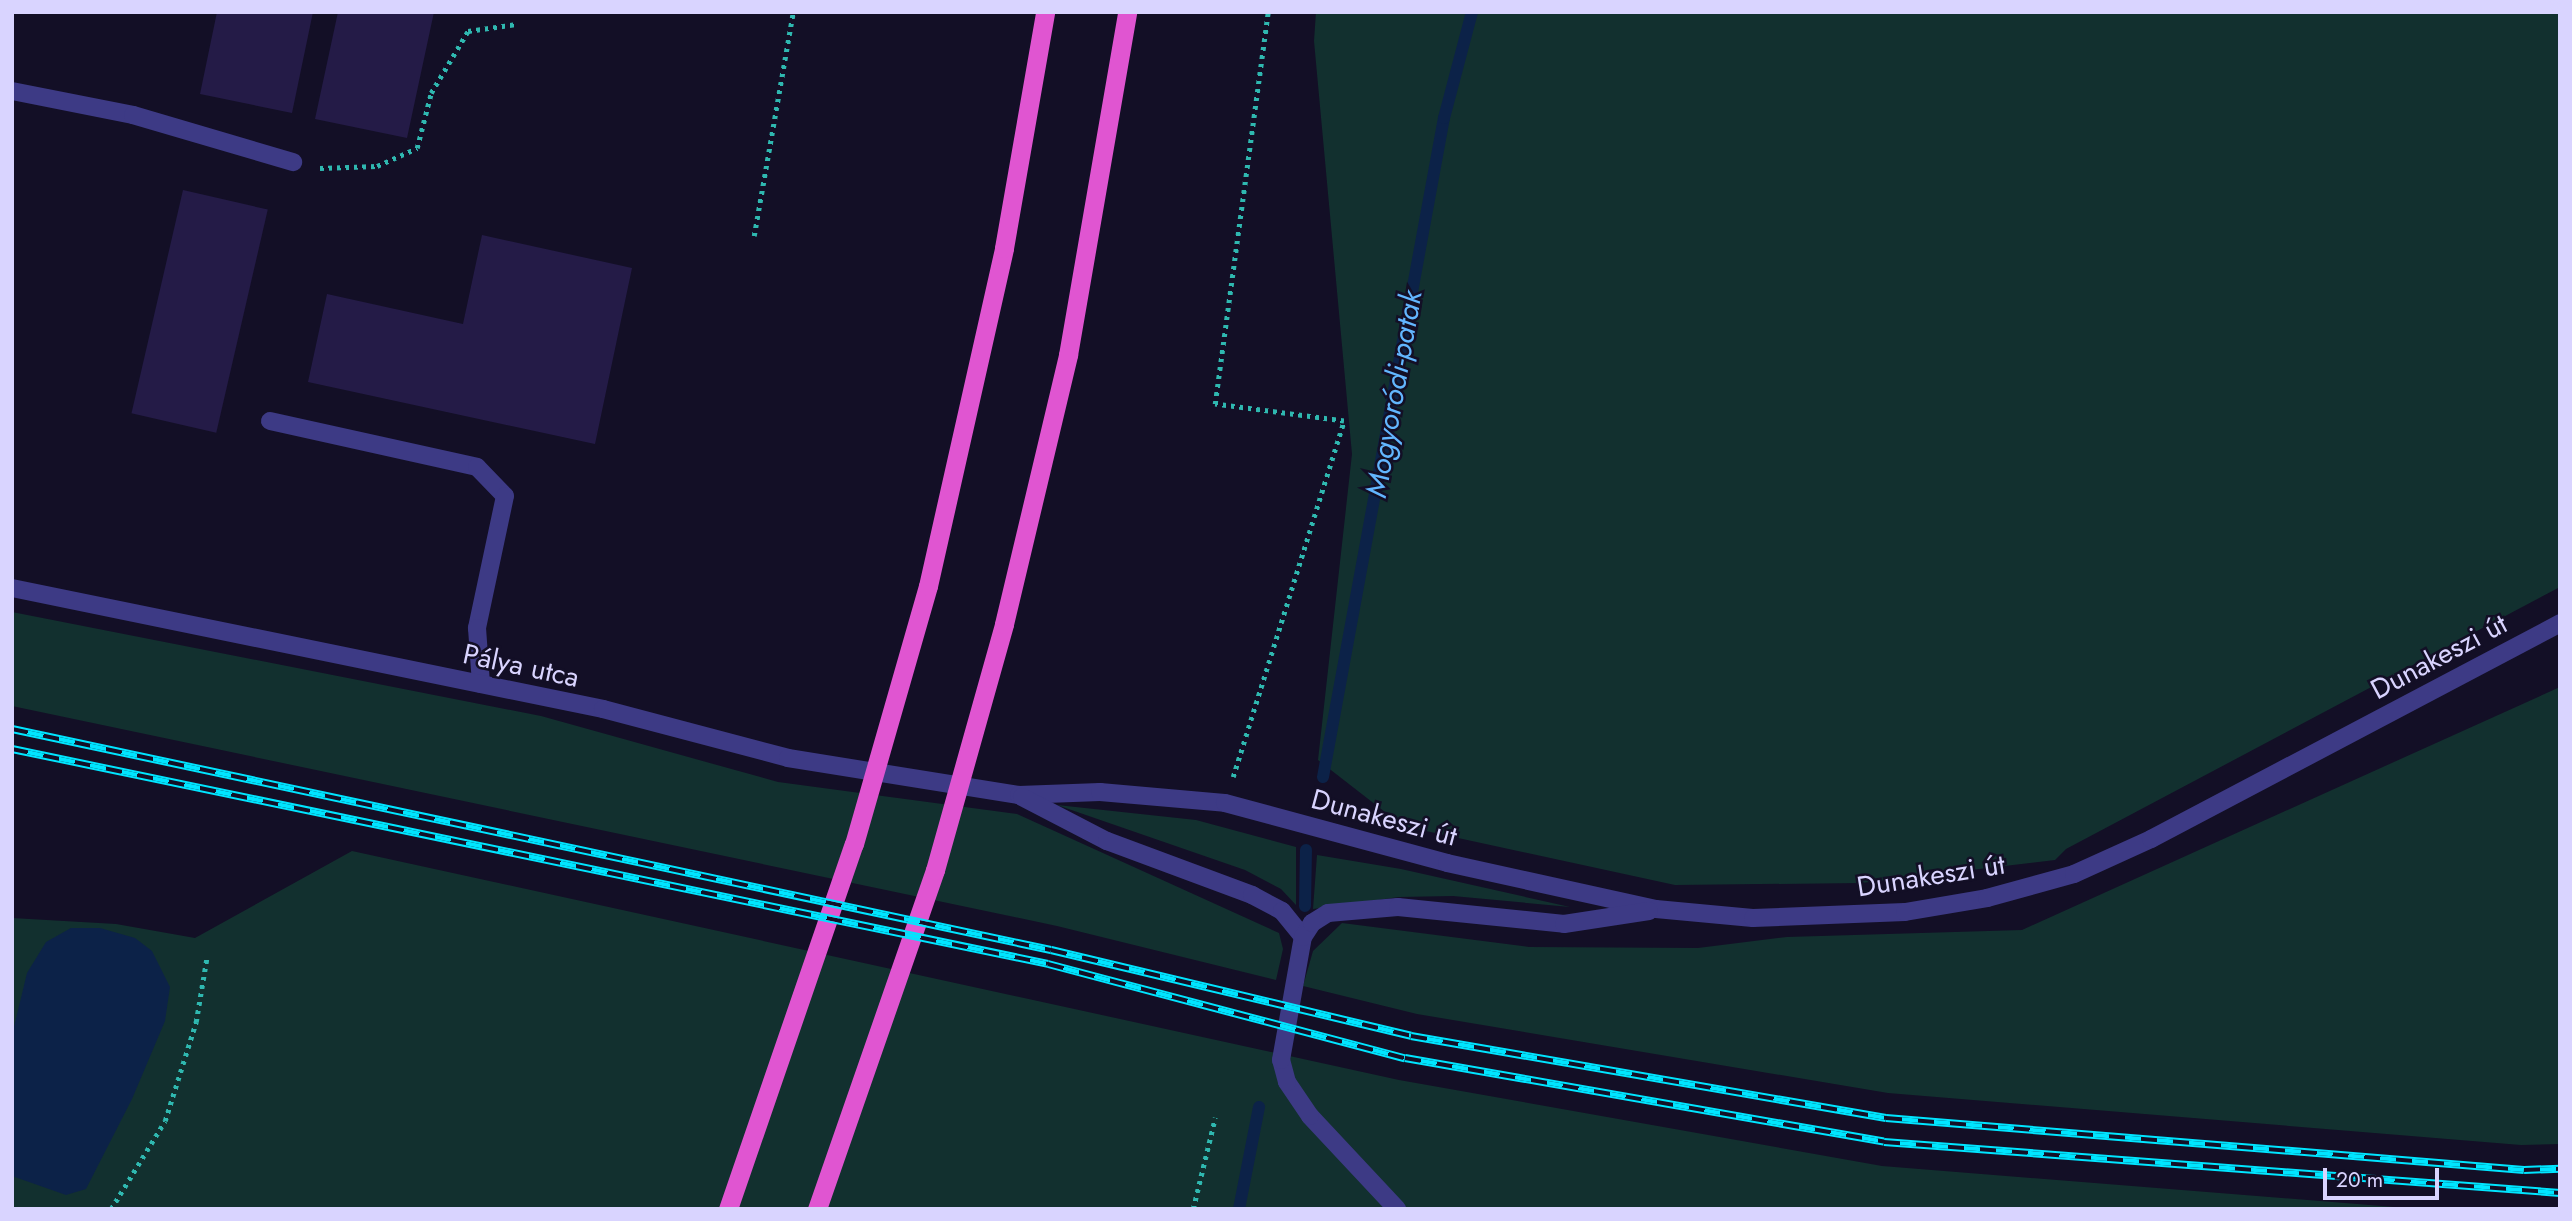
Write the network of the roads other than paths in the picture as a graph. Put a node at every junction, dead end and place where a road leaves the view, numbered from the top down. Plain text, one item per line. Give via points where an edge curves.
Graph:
1 (1045, 12) edge
2 (1127, 12) edge
3 (12, 91) edge
4 (293, 162) road end
5 (270, 421) dead end
6 (12, 588) edge
7 (2560, 624) edge
8 (481, 684) junction
9 (1018, 795) junction
10 (1656, 909) junction
11 (1303, 937) junction
12 (728, 1209) edge
13 (817, 1209) edge
14 (1397, 1209) edge

1 - 12 highway via 982,351 928,586 855,844
2 - 13 highway via 1068,355 1004,624 935,870
3 - 4 street via 133,115
5 - 8 street via 477,467 505,496 477,628
6 - 8 street, Pálya utca
7 - 10 street, Dunakeszi út via 2151,839 2074,874 1987,898 1870,915 1753,918
8 - 9 street, Pálya utca via 603,709 788,758
9 - 10 street, Dunakeszi út via 1100,792 1225,803 1447,863
9 - 11 street via 1107,841 1252,895 1282,911
10 - 11 street via 1564,924 1384,908 1328,913
11 - 14 street via 1281,1060 1287,1082 1310,1116

